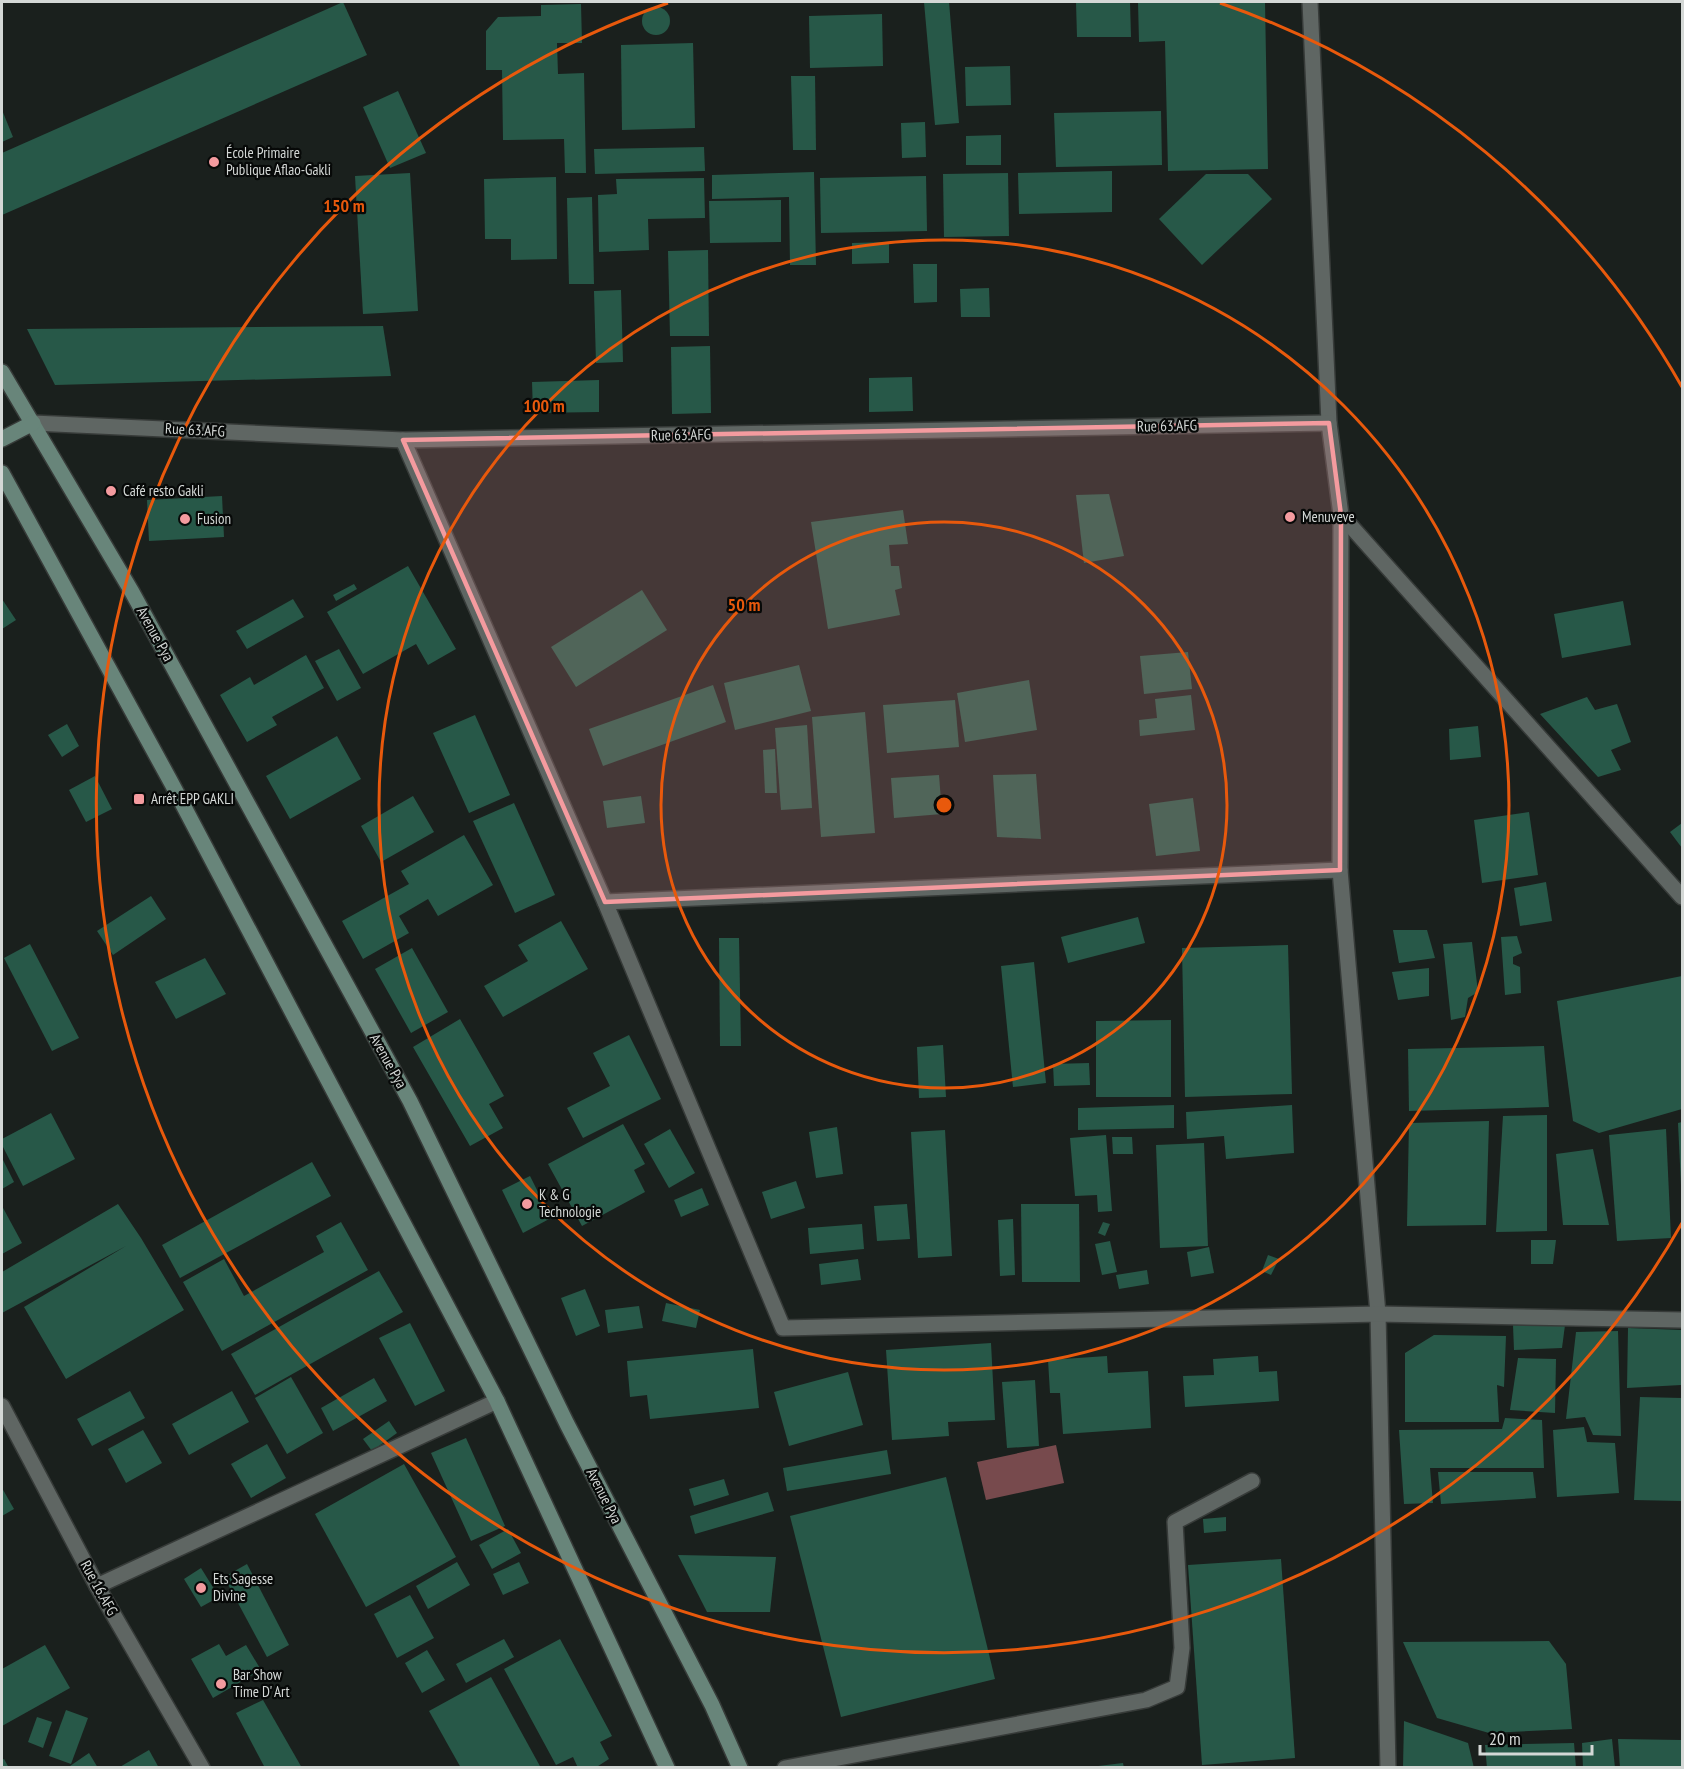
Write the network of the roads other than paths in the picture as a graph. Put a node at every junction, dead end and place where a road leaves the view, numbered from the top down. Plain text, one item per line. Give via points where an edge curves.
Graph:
1 (1310, 2) edge
2 (2, 372) edge
3 (33, 423) junction
4 (1329, 423) junction
5 (2, 438) edge
6 (403, 440) junction
7 (2, 473) edge
8 (1341, 515) junction
9 (1340, 870) junction
10 (1683, 897) edge
11 (605, 902) junction
12 (1378, 1314) junction
13 (1683, 1320) edge
14 (497, 1401) junction
15 (2, 1406) edge
16 (1252, 1480) dead end
17 (97, 1586) junction
18 (202, 1767) edge
19 (667, 1767) edge
20 (740, 1767) edge
21 (784, 1767) edge
22 (1388, 1767) edge

1 - 4 street
2 - 3 main road, Avenue Pya
3 - 5 main road
3 - 6 street, Rue 63.AFG
3 - 20 main road, Avenue Pya via 142,611 410,1101
4 - 6 street, Rue 63.AFG
4 - 8 street
6 - 11 street
7 - 14 main road
8 - 9 street
8 - 10 street
9 - 11 street
9 - 12 street
11 - 12 street via 783,1328
12 - 13 street
12 - 22 street
14 - 17 street
14 - 19 main road
15 - 17 street, Rue 16.AFG
16 - 21 street via 1175,1522 1182,1648 1177,1687 1146,1700
17 - 18 street, Rue 16.AFG

